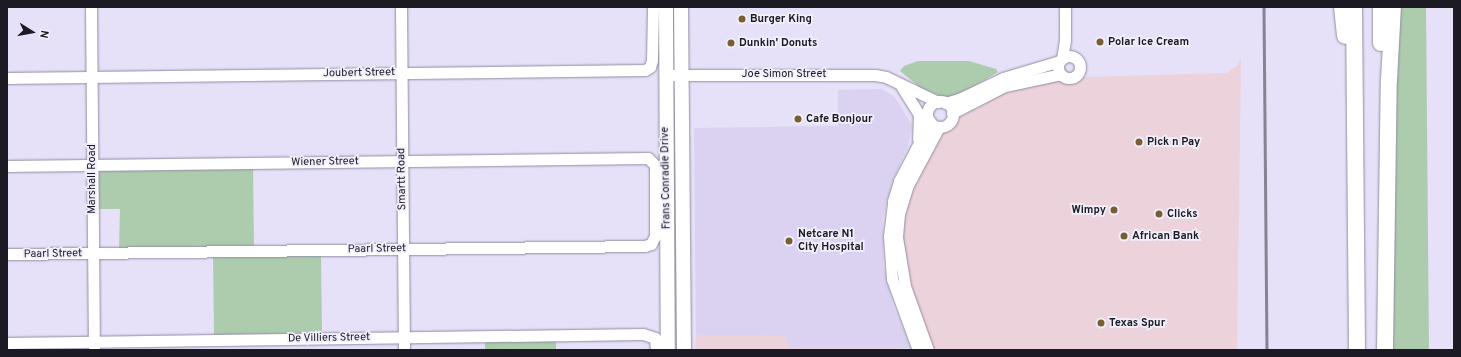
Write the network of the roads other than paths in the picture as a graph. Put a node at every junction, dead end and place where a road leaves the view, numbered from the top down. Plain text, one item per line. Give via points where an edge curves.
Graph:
1 (91, 7) edge
2 (400, 7) edge
3 (653, 7) edge
4 (666, 7) edge
5 (681, 7) edge
6 (1065, 7) edge
7 (1072, 7) edge
8 (1342, 7) edge
9 (1354, 7) edge
10 (1381, 7) edge
11 (1393, 7) edge
12 (1065, 59) junction
13 (401, 73) junction
14 (1061, 74) junction
15 (666, 75) junction
16 (681, 75) junction
17 (7, 78) edge
18 (91, 78) junction
19 (900, 83) junction
20 (942, 102) junction
21 (952, 113) junction
22 (932, 121) junction
23 (1355, 131) junction
24 (643, 158) joint
25 (911, 158) junction
26 (402, 161) junction
27 (92, 165) junction
28 (7, 166) edge
29 (403, 249) junction
30 (7, 254) edge
31 (92, 254) junction
32 (403, 337) junction
33 (7, 343) edge
34 (94, 346) edge
35 (404, 350) edge
36 (656, 350) edge
37 (668, 350) edge
38 (684, 350) edge
39 (918, 350) edge
40 (928, 350) edge
41 (1356, 350) edge
42 (1384, 350) edge

1 - 18 street, Marshall Road
2 - 13 street, Smartt Road
3 - 13 street, Joubert Street via 652,60 650,67 645,70
4 - 15 main road, Frans Conradie Drive
5 - 16 main road, Frans Conradie Drive
6 - 12 street
7 - 12 street
8 - 23 highway
9 - 23 highway
10 - 42 highway
11 - 42 highway via 1389,80
12 - 14 street via 1058,68
12 - 14 street via 1080,65 1078,74 1069,78
12 - 20 street via 1003,78 959,99
13 - 18 street, Joubert Street
13 - 26 street, Smartt Road
14 - 21 street via 1005,86
15 - 16 street, Joe Simon Street
15 - 37 main road, Frans Conradie Drive
16 - 19 street, Joe Simon Street via 864,74 886,77
16 - 38 main road, Frans Conradie Drive
17 - 18 street, Joubert Street
18 - 27 street, Marshall Road
19 - 20 street, Joe Simon Street
19 - 22 street, Joe Simon Street via 917,98
19 - 25 street via 919,114 919,137
20 - 21 street
20 - 22 street via 931,106
21 - 22 street via 949,123
22 - 25 street
22 - 40 street via 907,187 899,214 897,237 905,286
23 - 41 highway
24 - 26 street, Wiener Street
24 - 29 street, Paarl Street via 651,159 655,165 655,236 649,245
25 - 39 street via 893,201 889,247 892,279
26 - 27 street, Wiener Street
26 - 29 street, Smartt Road
27 - 28 street, Wiener Street
27 - 31 street, Marshall Road
29 - 31 street, Paarl Street
29 - 32 street, Smartt Road
30 - 31 street, Paarl Street
31 - 34 street, Marshall Road
32 - 34 street, De Villiers Street
32 - 35 street, Smartt Road
32 - 36 street, De Villiers Street via 651,335 656,341
33 - 34 street, De Villiers Street

